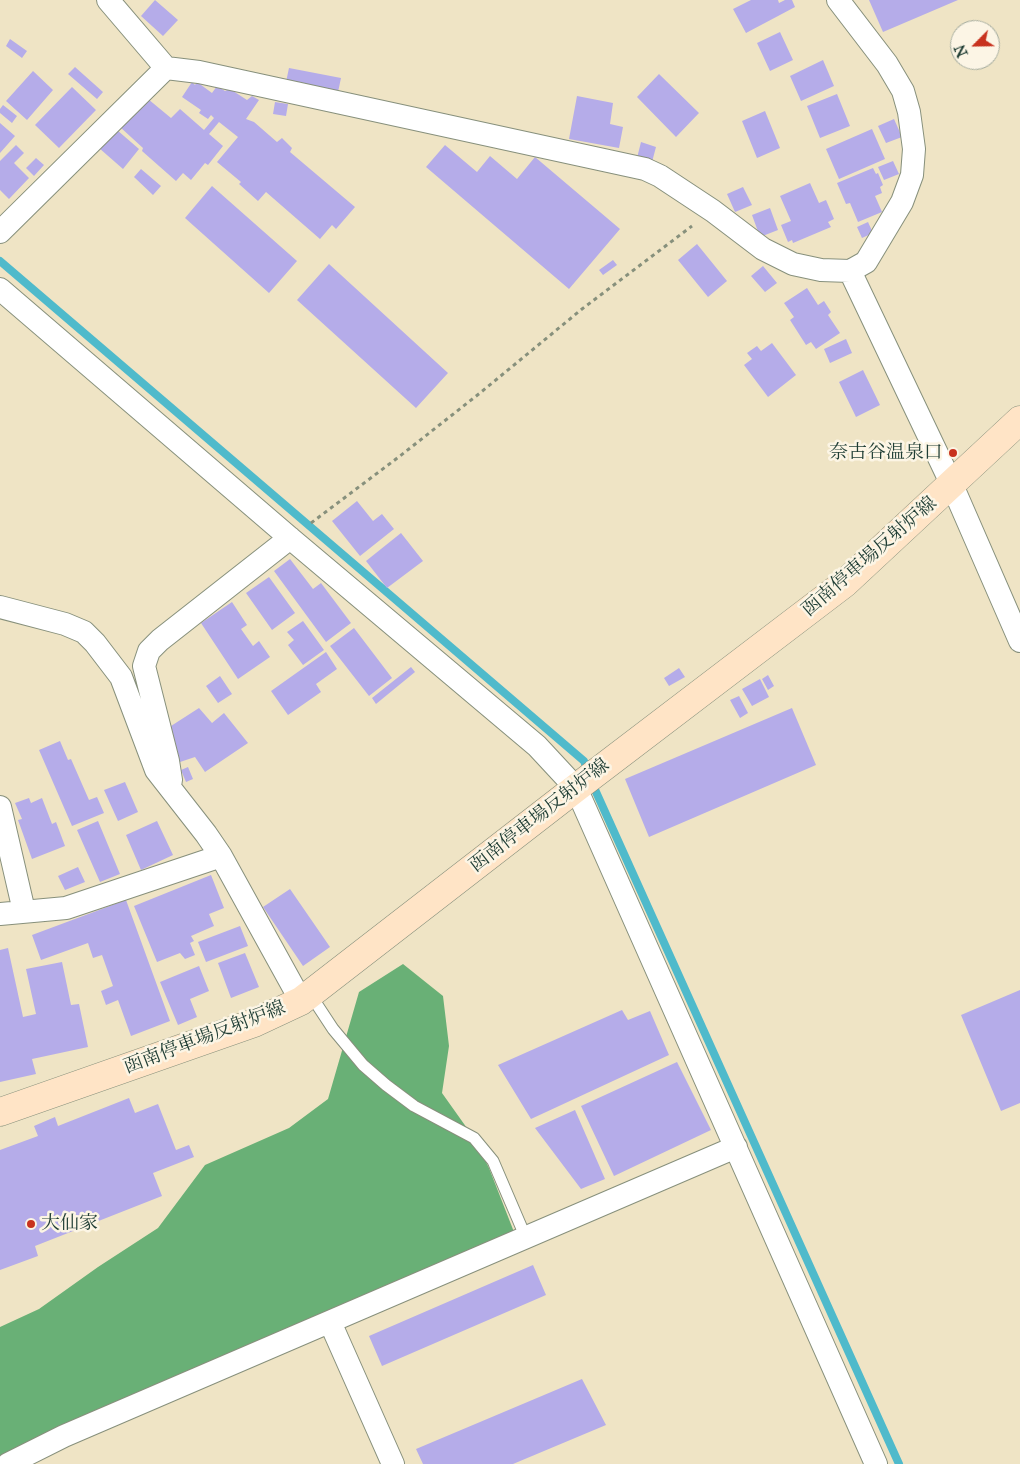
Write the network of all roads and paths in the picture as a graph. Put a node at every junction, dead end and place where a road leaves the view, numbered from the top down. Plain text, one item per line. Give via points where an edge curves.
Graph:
1 (108, 0) edge
2 (838, 0) edge
3 (166, 68) junction
4 (714, 211) junction
5 (0, 232) edge
6 (850, 271) junction
7 (0, 289) edge
8 (1020, 420) edge
9 (952, 485) junction
10 (290, 538) junction
11 (0, 607) edge
12 (1020, 642) edge
13 (584, 781) junction
14 (173, 791) junction
15 (0, 807) edge
16 (221, 856) junction
17 (24, 911) junction
18 (0, 914) edge
19 (305, 997) junction
20 (0, 1112) edge
21 (736, 1146) junction
22 (526, 1238) junction
23 (330, 1322) junction
24 (8, 1464) edge
25 (392, 1464) edge
26 (876, 1464) edge

1 - 3 street
2 - 6 street via 887,64 903,91 910,112 914,149 912,175 902,202 866,262
3 - 4 street via 199,72 645,169
3 - 5 street
4 - 6 street via 763,249 793,264 821,270
4 - 10 path via 582,309 400,456
6 - 9 street
7 - 10 street
8 - 9 main road, 函南停車場反射炉線
9 - 12 street
9 - 13 main road, 函南停車場反射炉線 via 846,583
10 - 13 street via 537,746
10 - 14 street via 149,651 144,666
11 - 14 street via 65,624 84,632 95,643 121,677 156,770
13 - 19 main road, 函南停車場反射炉線
13 - 21 street
14 - 16 street
15 - 17 street
16 - 17 street via 66,908
16 - 19 street
17 - 18 street
19 - 20 main road, 函南停車場反射炉線 via 254,1023
19 - 22 lane via 363,1065 386,1085 414,1106 474,1138 493,1161
21 - 22 street
21 - 26 street
22 - 23 street
23 - 24 street via 64,1436
23 - 25 street

